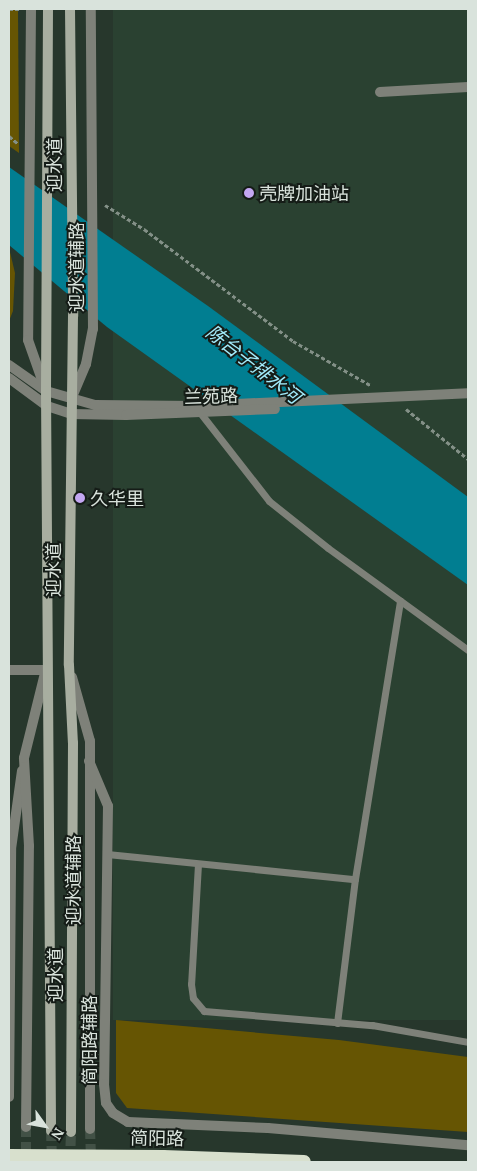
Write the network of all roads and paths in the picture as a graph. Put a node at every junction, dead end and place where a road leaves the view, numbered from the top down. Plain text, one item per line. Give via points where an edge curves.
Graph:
1 (30, 9) edge
2 (48, 9) edge
3 (70, 9) edge
4 (91, 9) edge
5 (468, 87) edge
6 (380, 92) dead end
7 (92, 200) junction
8 (9, 365) edge
9 (9, 378) edge
10 (46, 391) junction
11 (468, 392) edge
12 (389, 396) junction
13 (468, 399) edge
14 (71, 400) junction
15 (351, 402) junction
16 (398, 402) junction
17 (47, 406) junction
18 (200, 408) junction
19 (71, 414) junction
20 (468, 459) edge
21 (400, 601) junction
22 (468, 650) edge
23 (69, 665) junction
24 (47, 666) junction
25 (9, 670) edge
26 (24, 758) junction
27 (89, 760) junction
28 (107, 854) junction
29 (198, 864) junction
30 (354, 879) junction
31 (337, 1023) junction
32 (468, 1042) edge
33 (9, 1097) edge
34 (26, 1127) tunnel mouth
35 (90, 1129) tunnel mouth
36 (51, 1131) tunnel mouth
37 (71, 1132) tunnel mouth
38 (468, 1146) edge
39 (9, 1156) edge
40 (304, 1162) edge

1 - 10 street via 28,340
2 - 10 main road, 迎水道
3 - 14 main road, 迎水道
4 - 7 street, 迎水道辅路
5 - 6 street
7 - 12 path via 144,229 293,341
7 - 14 street, 迎水道辅路 via 93,324 86,364
8 - 10 street, 兰苑路
9 - 17 street, 兰苑路
10 - 14 street, 兰苑路
10 - 17 main road, 迎水道
11 - 12 street, 兰苑路
12 - 15 street, 兰苑路
13 - 16 street, 兰苑路
14 - 18 street, 兰苑路 via 119,406
14 - 19 main road, 迎水道
15 - 16 street, 兰苑路
15 - 18 street, 兰苑路
15 - 18 street, 兰苑路 via 216,412
16 - 20 path
17 - 19 street, 兰苑路
17 - 24 main road, 迎水道
18 - 19 street, 兰苑路
18 - 21 lane via 269,501
19 - 23 main road, 迎水道
21 - 22 lane
21 - 30 lane
23 - 27 street, 迎水道辅路 via 90,741
23 - 37 main road, 迎水道 via 73,743
24 - 25 street
24 - 26 street
24 - 36 main road, 迎水道
26 - 33 street via 11,849
26 - 34 street via 29,846
27 - 28 street, 简阳路辅路 via 108,806
27 - 35 street, 迎水道辅路
28 - 29 lane
28 - 38 street, 简阳路辅路 via 104,1084 106,1102 114,1113 128,1122 277,1129
29 - 30 lane
29 - 31 lane via 193,998 204,1012
30 - 31 lane
31 - 32 lane
39 - 40 highway, 简阳路, bridge

